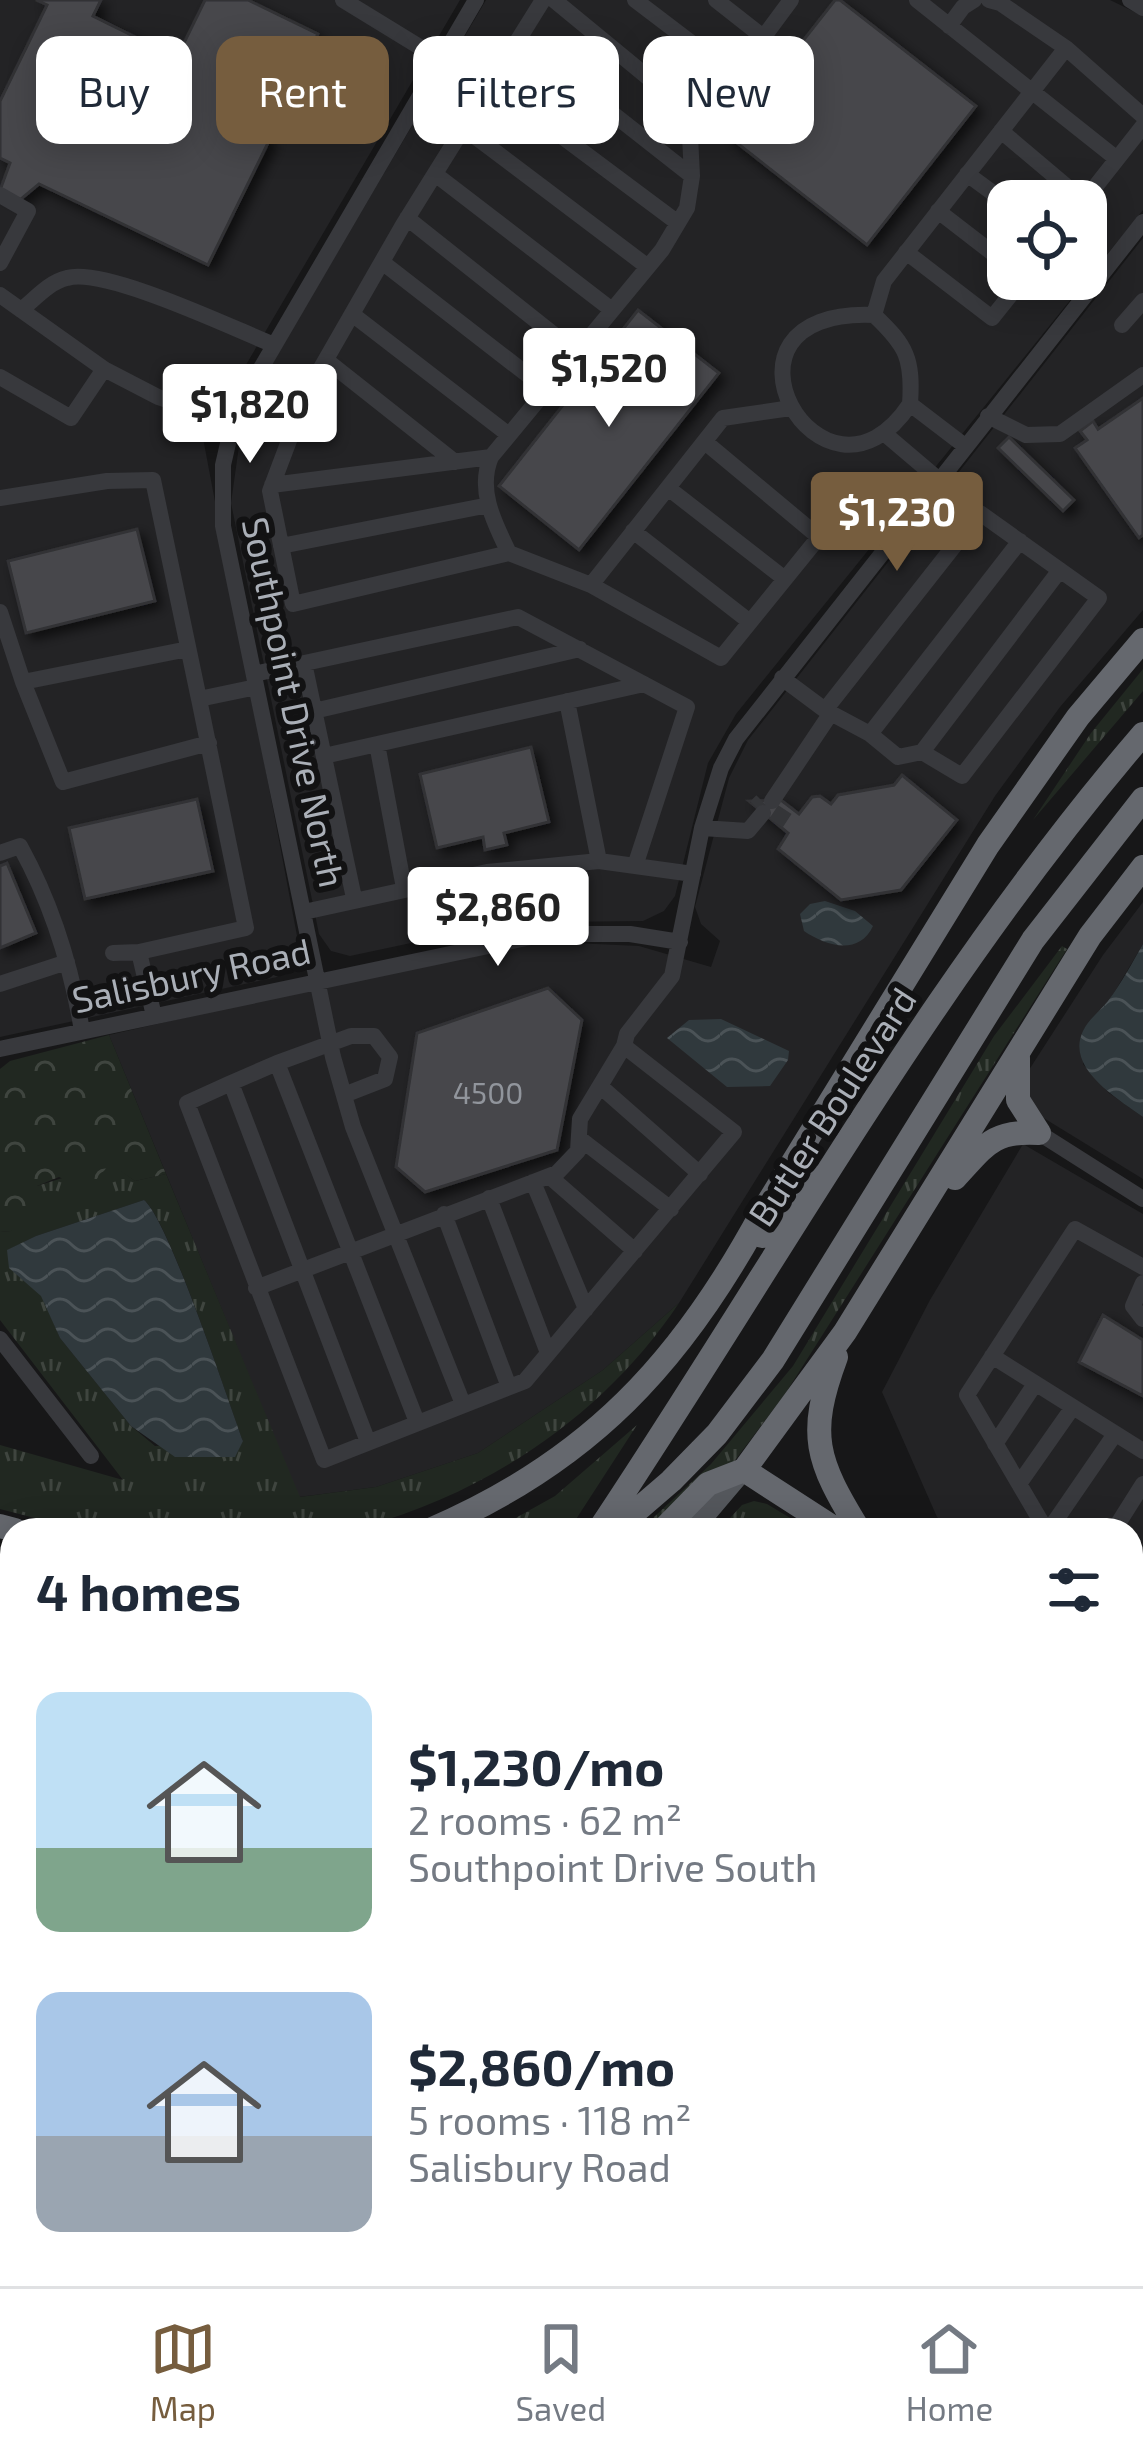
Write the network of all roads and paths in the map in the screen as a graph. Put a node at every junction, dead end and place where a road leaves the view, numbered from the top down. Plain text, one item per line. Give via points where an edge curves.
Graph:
1 (344, 0) edge
2 (476, 0) edge
3 (543, 0) edge
4 (554, 0) edge
5 (635, 0) edge
6 (716, 0) edge
7 (791, 0) edge
8 (917, 0) edge
9 (974, 0) edge
10 (989, 0) edge
11 (1130, 0) edge
12 (1143, 8) edge
13 (949, 26) junction
14 (455, 36) edge
15 (521, 36) edge
16 (682, 36) edge
17 (763, 36) edge
18 (765, 36) edge
19 (413, 43) edge
20 (1066, 48) junction
21 (643, 73) edge
22 (1031, 92) junction
23 (413, 107) edge
24 (1143, 116) edge
25 (619, 119) edge
26 (1143, 126) edge
27 (1001, 131) junction
28 (454, 144) edge
29 (485, 144) edge
30 (572, 144) edge
31 (690, 144) edge
32 (1117, 160) junction
33 (435, 174) junction
34 (968, 174) junction
35 (692, 176) junction
36 (1059, 180) edge
37 (1101, 180) edge
38 (987, 189) edge
39 (0, 195) edge
40 (938, 211) junction
41 (407, 218) junction
42 (1143, 222) edge
43 (678, 223) junction
44 (987, 249) edge
45 (906, 252) junction
46 (382, 262) junction
47 (0, 263) edge
48 (648, 267) junction
49 (0, 295) edge
50 (1006, 300) edge
51 (1143, 301) edge
52 (21, 310) junction
53 (612, 310) junction
54 (352, 314) junction
55 (874, 315) junction
56 (1122, 325) dead end
57 (272, 344) junction
58 (577, 353) junction
59 (326, 360) junction
60 (104, 369) junction
61 (1143, 375) edge
62 (0, 376) edge
63 (547, 390) junction
64 (910, 404) junction
65 (790, 408) junction
66 (988, 416) junction
67 (233, 422) junction
68 (885, 434) junction
69 (509, 435) junction
70 (705, 442) junction
71 (965, 446) junction
72 (491, 457) junction
73 (455, 462) junction
74 (938, 479) junction
75 (272, 485) junction
76 (668, 488) junction
77 (0, 497) edge
78 (489, 505) junction
79 (633, 531) junction
80 (1020, 541) junction
81 (281, 546) junction
82 (509, 553) junction
83 (1060, 571) junction
84 (785, 579) junction
85 (591, 585) junction
86 (0, 612) edge
87 (750, 622) junction
88 (1143, 640) edge
89 (188, 649) junction
90 (580, 650) junction
91 (304, 663) junction
92 (782, 678) junction
93 (255, 680) junction
94 (23, 682) junction
95 (644, 684) junction
96 (199, 699) junction
97 (567, 701) junction
98 (314, 711) junction
99 (828, 712) junction
100 (870, 734) junction
101 (1143, 734) edge
102 (209, 743) junction
103 (376, 744) junction
104 (922, 752) junction
105 (324, 756) junction
106 (1143, 799) edge
107 (702, 828) junction
108 (0, 854) edge
109 (599, 861) junction
110 (635, 866) junction
111 (1143, 867) edge
112 (693, 874) junction
113 (404, 888) junction
114 (354, 898) junction
115 (304, 912) junction
116 (680, 942) junction
117 (139, 952) junction
118 (113, 953) dead end
119 (67, 962) junction
120 (318, 979) junction
121 (0, 984) edge
122 (154, 1016) junction
123 (82, 1031) junction
124 (331, 1046) junction
125 (624, 1046) junction
126 (0, 1049) edge
127 (1019, 1052) junction
128 (278, 1064) junction
129 (231, 1083) junction
130 (600, 1086) junction
131 (344, 1095) junction
132 (863, 1121) junction
133 (1040, 1133) junction
134 (579, 1138) junction
135 (700, 1174) junction
136 (541, 1179) junction
137 (489, 1198) junction
138 (1143, 1199) edge
139 (670, 1209) junction
140 (444, 1214) junction
141 (920, 1215) junction
142 (395, 1232) junction
143 (350, 1250) junction
144 (634, 1251) junction
145 (1143, 1267) edge
146 (302, 1270) junction
147 (730, 1271) junction
148 (1143, 1282) edge
149 (256, 1288) junction
150 (586, 1309) junction
151 (1143, 1319) edge
152 (845, 1332) junction
153 (0, 1339) edge
154 (548, 1354) junction
155 (992, 1356) junction
156 (1035, 1384) junction
157 (509, 1387) junction
158 (463, 1403) junction
159 (1073, 1407) junction
160 (417, 1422) junction
161 (1115, 1434) junction
162 (368, 1442) junction
163 (995, 1444) junction
164 (1143, 1451) edge
165 (92, 1456) dead end
166 (744, 1470) junction
167 (1019, 1484) junction
168 (1143, 1484) edge
169 (455, 1518) edge
170 (607, 1518) edge
171 (628, 1518) edge
172 (675, 1518) edge
173 (702, 1518) edge
174 (818, 1518) edge
175 (853, 1518) edge
176 (1040, 1518) edge
177 (1056, 1518) edge
178 (1122, 1518) edge

1 - 19 street
2 - 14 street, Southpoint Drive North
3 - 15 street
4 - 21 street
5 - 16 street
6 - 17 street
7 - 18 street
8 - 13 street
9 - 13 street
10 - 20 street
11 - 12 street
13 - 22 street
20 - 22 street
20 - 24 street
22 - 27 street
22 - 32 street
23 - 57 street, Southpoint Drive North
25 - 35 street
26 - 32 street
27 - 34 street
27 - 36 street
28 - 33 street
29 - 48 street
30 - 43 street
31 - 35 street
32 - 37 street
33 - 41 street
33 - 53 street
34 - 38 street
34 - 40 street
35 - 43 street
39 - 47 street via 28,211
40 - 44 street
40 - 45 street
41 - 46 street
41 - 58 street
42 - 66 street
43 - 48 street
45 - 50 street via 992,318
45 - 55 street via 884,281
46 - 54 street
46 - 63 street
48 - 53 street
49 - 52 street
51 - 56 street
52 - 57 street via 68,277 92,278
52 - 60 street
53 - 58 street
54 - 59 street
54 - 69 street
55 - 64 street via 913,368
55 - 65 street via 813,321 793,337 782,365
57 - 67 street, Southpoint Drive North
58 - 63 street
59 - 73 street
59 - 75 street
60 - 62 street via 71,418
60 - 67 street
61 - 66 street via 1060,434 1026,435
63 - 69 street
64 - 68 street
64 - 71 street
65 - 68 street via 834,446
65 - 70 street via 724,418
66 - 71 street
67 - 93 street, Southpoint Drive North via 220,493
68 - 74 street
69 - 72 street
70 - 76 street
70 - 84 street via 819,537
71 - 74 street
72 - 73 street
72 - 78 street via 484,475
73 - 75 street
74 - 92 street
75 - 81 street
76 - 79 street
76 - 84 street
77 - 89 street via 154,480
78 - 81 street
78 - 82 street
79 - 85 street
79 - 87 street
80 - 83 street
80 - 99 street via 980,513
80 - 100 street
81 - 82 street via 293,604
82 - 85 street
83 - 104 street
83 - 104 street via 1099,598 962,776
84 - 87 street
85 - 87 street via 721,658
86 - 94 street
88 - 147 highway via 988,845
89 - 94 street
89 - 96 street
90 - 91 street via 518,616
90 - 95 street
90 - 98 street
91 - 93 street
91 - 98 street
92 - 99 street
92 - 107 street via 736,739
93 - 96 street
93 - 115 street, Southpoint Drive North
94 - 102 street via 63,782
95 - 97 street
95 - 110 street via 687,707
96 - 102 street
97 - 103 street
97 - 109 street
98 - 105 street
99 - 100 street
99 - 107 street via 771,808 748,831
100 - 104 street via 898,757
101 - 132 highway, Butler Boulevard via 1004,910
102 - 117 street via 246,928
103 - 105 street
103 - 113 street
105 - 114 street
106 - 171 highway via 1033,940 773,1360 717,1434
107 - 112 street
108 - 119 street via 20,846 48,896
109 - 110 street
109 - 113 street
110 - 112 street
111 - 127 highway
112 - 116 street
113 - 114 street
114 - 115 street
115 - 120 street, Southpoint Drive North
116 - 120 street, Salisbury Road via 545,934
116 - 125 street via 672,976
117 - 118 street
117 - 122 street
119 - 121 street
119 - 123 street
120 - 122 street, Salisbury Road
120 - 124 street, Southpoint Drive North
122 - 123 street, Salisbury Road
123 - 126 street, Salisbury Road
124 - 128 street
124 - 131 street, Southpoint Drive North
124 - 131 street via 374,1036 390,1057 385,1079
125 - 130 street
125 - 135 street via 734,1132
127 - 133 highway via 1018,1100
127 - 141 highway
128 - 129 street
128 - 143 street
129 - 146 street
129 - 149 street via 187,1103
130 - 134 street via 580,1119
130 - 135 street
131 - 142 street, Southpoint Drive North
132 - 147 highway
132 - 170 highway, Butler Boulevard
133 - 138 street
133 - 141 highway via 997,1136
134 - 136 street via 578,1151
134 - 139 street
135 - 139 street
136 - 137 street
136 - 144 street
136 - 150 street
137 - 140 street
137 - 154 street
139 - 144 street
140 - 142 street
140 - 157 street
141 - 152 highway
142 - 143 street
142 - 158 street, Southpoint Drive North
143 - 146 street
143 - 160 street
144 - 150 street
145 - 155 street via 1075,1229
146 - 149 street
146 - 162 street
147 - 169 highway via 664,1363 594,1435
148 - 151 street via 1133,1306
149 - 162 street via 324,1460
150 - 154 street
152 - 166 highway
152 - 175 highway via 817,1430 825,1467
153 - 165 street
154 - 157 street via 525,1382
155 - 156 street
155 - 163 street via 967,1395
156 - 159 street
156 - 163 street
157 - 158 street
158 - 160 street
159 - 161 street
159 - 167 street
160 - 162 street
161 - 164 street
161 - 177 street
163 - 167 street
166 - 172 highway via 708,1484
166 - 173 main road
166 - 174 highway
167 - 176 street
168 - 178 street

